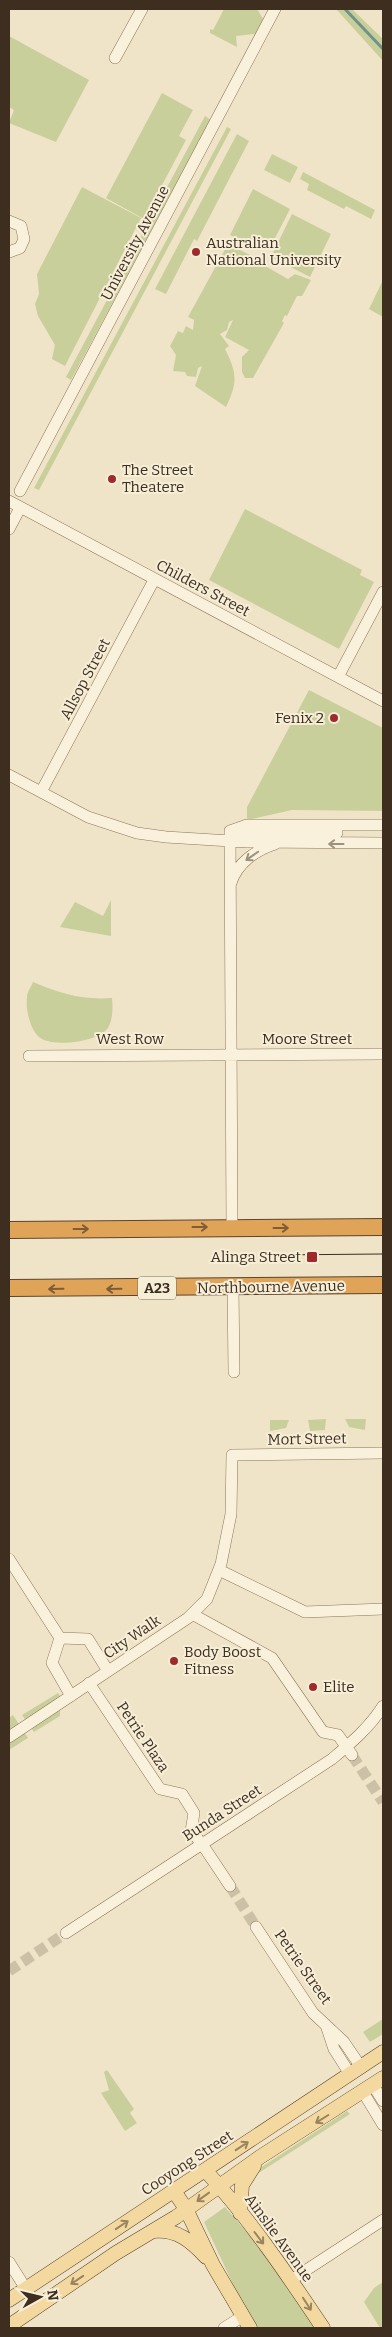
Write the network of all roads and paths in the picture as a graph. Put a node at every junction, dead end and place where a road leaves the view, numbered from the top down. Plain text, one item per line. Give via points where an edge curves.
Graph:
1 (142, 9) edge
2 (275, 9) edge
3 (115, 58) dead end
4 (9, 221) edge
5 (9, 252) edge
6 (20, 491) dead end
7 (9, 501) edge
8 (20, 508) junction
9 (9, 529) edge
10 (154, 580) junction
11 (383, 592) edge
12 (338, 677) junction
13 (383, 701) edge
14 (9, 775) edge
15 (41, 792) junction
16 (383, 825) edge
17 (383, 833) edge
18 (229, 839) junction
19 (288, 842) junction
20 (383, 843) edge
21 (230, 887) junction
22 (231, 1054) junction
23 (383, 1054) edge
24 (29, 1056) dead end
25 (232, 1227) junction
26 (383, 1227) edge
27 (9, 1230) edge
28 (383, 1285) edge
29 (233, 1287) junction
30 (9, 1288) edge
31 (234, 1372) dead end
32 (383, 1453) edge
33 (227, 1529) joint
34 (9, 1559) edge
35 (219, 1570) junction
36 (383, 1609) edge
37 (192, 1614) junction
38 (60, 1638) junction
39 (108, 1671) junction
40 (89, 1683) junction
41 (70, 1696) junction
42 (383, 1706) edge
43 (9, 1737) edge
44 (349, 1751) junction
45 (202, 1844) junction
46 (230, 1886) tunnel mouth
47 (256, 1927) tunnel mouth
48 (66, 1934) tunnel mouth
49 (383, 2052) edge
50 (355, 2071) junction
51 (373, 2085) edge
52 (382, 2099) edge
53 (383, 2125) edge
54 (260, 2157) junction
55 (205, 2170) junction
56 (219, 2185) junction
57 (174, 2191) junction
58 (186, 2209) junction
59 (240, 2213) junction
60 (383, 2220) edge
61 (153, 2231) junction
62 (9, 2262) edge
63 (213, 2265) junction
64 (292, 2280) junction
65 (26, 2289) junction
66 (9, 2300) edge
67 (38, 2306) junction
68 (243, 2316) junction
69 (9, 2326) edge
70 (224, 2328) edge
71 (250, 2328) edge
72 (323, 2328) edge

1 - 3 street
2 - 6 street, University Avenue
4 - 5 street via 21,226 24,236 20,248
7 - 8 street, Childers Street
8 - 9 street
8 - 10 street, Childers Street
10 - 12 street, Childers Street
10 - 15 street, Allsop Street
11 - 12 street
12 - 13 street, Childers Street
14 - 15 street
15 - 18 street via 102,822 136,833
16 - 18 street via 247,825 230,831
17 - 18 street via 247,834
18 - 19 street
18 - 21 street
20 -> 19 street
19 -> 21 street via 265,848 241,864
21 - 22 street
22 - 23 street, Moore Street
22 - 24 street, West Row
22 - 25 street
25 -> 26 highway
27 -> 25 highway
28 - 29 highway, Northbourne Avenue / A23
29 -> 30 highway, Northbourne Avenue / A23
29 - 31 street
32 - 33 street, Mort Street via 232,1455 231,1514
33 - 35 street, City Walk
34 - 38 street
35 - 36 street via 304,1612
35 - 37 street, City Walk via 206,1599
37 - 39 street, City Walk
37 - 44 street via 272,1658 323,1732 338,1734
38 - 39 street via 88,1639
38 - 41 street via 52,1663
39 - 40 street, City Walk
40 - 41 street, City Walk
40 - 45 street, Petrie Plaza via 160,1789 182,1794 194,1813 191,1831
41 - 43 street, City Walk
42 - 44 street, Bunda Street
44 - 45 street, Bunda Street
45 - 46 street
45 - 48 street, Bunda Street
47 - 50 street, Petrie Street via 313,2013 326,2024 334,2048
49 - 50 main road, Cooyong Street
50 - 51 main road, Petrie Street
55 -> 50 main road, Cooyong Street
51 - 52 street, Petrie Street
51 - 53 street, Petrie Street via 370,2105
51 -> 54 main road
54 - 56 main road
54 - 59 main road via 242,2185
55 - 56 main road, Ainslie Avenue
55 - 57 main road, Cooyong Street
56 -> 58 main road
56 - 59 main road, Ainslie Avenue
57 - 58 main road
65 -> 57 main road, Cooyong Street
58 - 61 main road
58 - 63 main road
59 -> 64 main road, Ainslie Avenue
60 - 64 street
61 - 63 main road via 176,2233
61 -> 67 main road
62 - 65 street
63 - 68 main road
64 -> 72 main road, Ainslie Avenue
65 - 66 main road, Cooyong Street
65 - 67 main road
67 - 69 main road
68 - 70 street
68 - 71 main road

